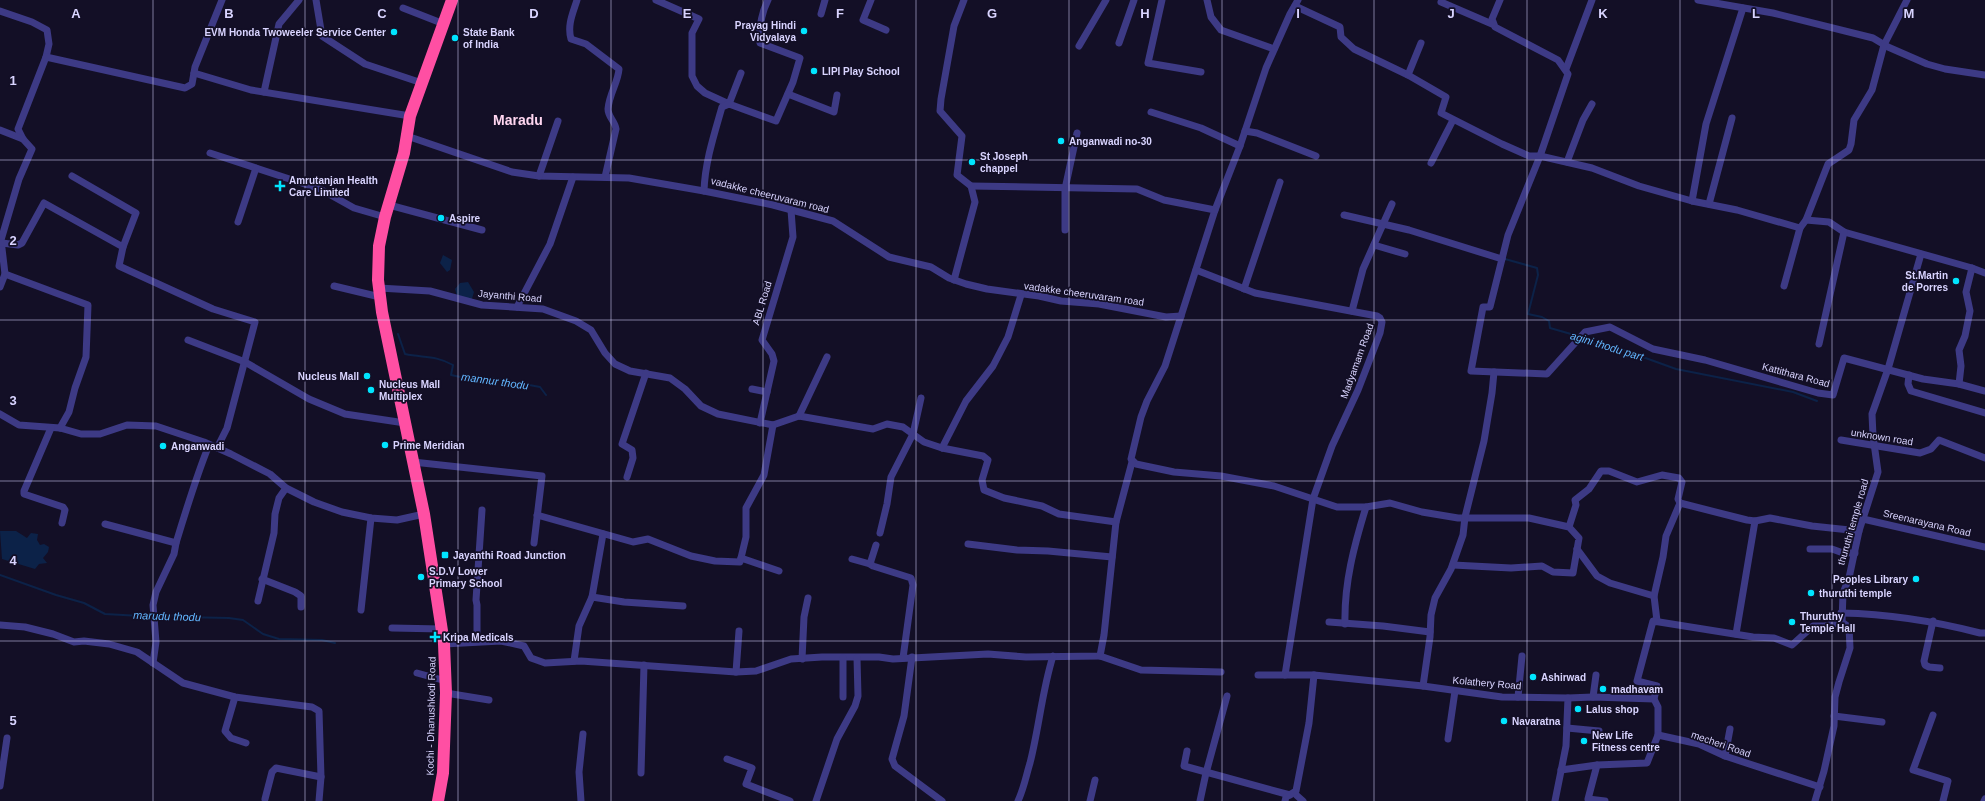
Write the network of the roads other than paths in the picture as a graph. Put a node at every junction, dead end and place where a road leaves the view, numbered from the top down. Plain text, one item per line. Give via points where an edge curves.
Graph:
1 (222, 0) edge
2 (299, 0) edge
3 (316, 0) edge
4 (452, 0) edge
5 (577, 0) edge
6 (656, 0) edge
7 (768, 0) edge
8 (825, 0) edge
9 (871, 0) edge
10 (964, 0) edge
11 (1106, 0) edge
12 (1134, 0) edge
13 (1162, 0) edge
14 (1207, 0) edge
15 (1500, 0) edge
16 (1592, 0) edge
17 (1701, 0) edge
18 (1907, 0) edge
19 (1441, 2) dead end
20 (1296, 3) edge
21 (404, 8) dead end
22 (1743, 8) junction
23 (0, 11) edge
24 (821, 14) dead end
25 (444, 24) junction
26 (1492, 24) junction
27 (886, 30) dead end
28 (1119, 43) dead end
29 (1422, 43) dead end
30 (1884, 45) junction
31 (1079, 46) dead end
32 (1274, 49) junction
33 (46, 57) junction
34 (1566, 69) junction
35 (1201, 72) dead end
36 (741, 73) dead end
37 (194, 74) junction
38 (1408, 75) junction
39 (1985, 75) edge
40 (422, 83) junction
41 (264, 92) junction
42 (788, 94) junction
43 (836, 95) dead end
44 (729, 104) junction
45 (1592, 104) dead end
46 (1151, 112) dead end
47 (410, 116) junction
48 (1732, 118) dead end
49 (1453, 120) junction
50 (558, 121) dead end
51 (0, 130) edge
52 (1246, 131) junction
53 (1077, 133) dead end
54 (407, 136) junction
55 (22, 139) junction
56 (1240, 146) junction
57 (210, 153) dead end
58 (1316, 156) dead end
59 (1540, 156) junction
60 (1567, 162) junction
61 (1431, 163) dead end
62 (256, 168) junction
63 (72, 176) dead end
64 (539, 176) junction
65 (573, 177) junction
66 (605, 177) junction
67 (1280, 182) dead end
68 (971, 186) junction
69 (1065, 189) junction
70 (704, 191) junction
71 (1692, 201) junction
72 (1392, 204) dead end
73 (1709, 204) junction
74 (389, 205) junction
75 (791, 210) junction
76 (1215, 210) junction
77 (1344, 215) dead end
78 (385, 217) junction
79 (1806, 220) junction
80 (238, 222) dead end
81 (1383, 225) junction
82 (1800, 228) junction
83 (482, 230) dead end
84 (1065, 230) dead end
85 (1844, 232) junction
86 (2, 243) junction
87 (1374, 245) junction
88 (124, 247) junction
89 (1405, 254) dead end
90 (1921, 254) junction
91 (1502, 259) junction
92 (1972, 268) junction
93 (1196, 270) junction
94 (1985, 273) edge
95 (5, 274) junction
96 (954, 280) junction
97 (334, 286) dead end
98 (1784, 286) dead end
99 (0, 287) edge
100 (1244, 289) junction
101 (380, 293) junction
102 (1021, 295) junction
103 (518, 306) junction
104 (1352, 311) junction
105 (1181, 316) junction
106 (188, 340) dead end
107 (1819, 344) dead end
108 (827, 357) dead end
109 (245, 362) junction
110 (1888, 369) junction
111 (1494, 372) junction
112 (646, 373) junction
113 (1909, 375) junction
114 (1959, 384) junction
115 (752, 389) dead end
116 (1985, 391) edge
117 (767, 392) junction
118 (920, 398) dead end
119 (0, 414) edge
120 (1985, 414) edge
121 (799, 416) junction
122 (760, 423) junction
123 (405, 424) junction
124 (773, 425) junction
125 (51, 428) junction
126 (60, 428) junction
127 (913, 434) junction
128 (1841, 440) dead end
129 (209, 444) junction
130 (1875, 444) junction
131 (217, 448) junction
132 (942, 448) junction
133 (1985, 458) edge
134 (413, 462) junction
135 (1132, 462) junction
136 (627, 477) dead end
137 (286, 488) junction
138 (1313, 500) junction
139 (1680, 502) junction
140 (1366, 507) junction
141 (482, 510) dead end
142 (424, 514) junction
143 (537, 515) junction
144 (1465, 517) junction
145 (371, 518) junction
146 (1863, 519) junction
147 (1755, 521) junction
148 (1116, 522) junction
149 (62, 523) dead end
150 (106, 524) dead end
151 (1569, 527) junction
152 (1859, 531) junction
153 (880, 533) dead end
154 (603, 534) junction
155 (176, 543) junction
156 (534, 544) dead end
157 (968, 544) dead end
158 (876, 545) dead end
159 (1984, 545) edge
160 (1577, 549) junction
161 (1810, 549) dead end
162 (1855, 553) junction
163 (741, 558) junction
164 (1112, 558) junction
165 (852, 559) dead end
166 (870, 564) junction
167 (1453, 565) junction
168 (779, 571) dead end
169 (262, 579) junction
170 (1654, 596) junction
171 (592, 597) junction
172 (808, 598) dead end
173 (258, 601) dead end
174 (683, 606) dead end
175 (301, 607) dead end
176 (361, 610) dead end
177 (1841, 613) junction
178 (1657, 621) junction
179 (1933, 621) junction
180 (1330, 622) dead end
181 (1842, 622) junction
182 (1345, 624) junction
183 (0, 625) edge
184 (392, 628) dead end
185 (442, 629) junction
186 (739, 631) dead end
187 (1430, 632) junction
188 (1985, 633) edge
189 (1736, 634) junction
190 (477, 641) junction
191 (444, 644) junction
192 (1053, 656) junction
193 (1100, 656) junction
194 (1522, 656) dead end
195 (912, 657) junction
196 (802, 658) junction
197 (843, 658) junction
198 (857, 658) junction
199 (903, 658) junction
200 (574, 661) junction
201 (153, 663) junction
202 (644, 665) junction
203 (1940, 668) dead end
204 (736, 672) junction
205 (1221, 672) dead end
206 (417, 673) dead end
207 (1258, 675) dead end
208 (1285, 675) junction
209 (1314, 675) junction
210 (1596, 675) dead end
211 (1423, 686) junction
212 (446, 687) junction
213 (1455, 691) junction
214 (1227, 696) dead end
215 (235, 697) junction
216 (844, 697) dead end
217 (1518, 697) junction
218 (1593, 697) junction
219 (1568, 698) junction
220 (1654, 699) junction
221 (489, 700) dead end
222 (1933, 714) dead end
223 (1834, 716) junction
224 (1882, 722) dead end
225 (1567, 728) junction
226 (1730, 729) dead end
227 (1599, 731) dead end
228 (583, 734) dead end
229 (1658, 735) junction
230 (7, 738) dead end
231 (1448, 739) dead end
232 (246, 743) dead end
233 (1187, 751) dead end
234 (1725, 756) junction
235 (727, 759) dead end
236 (1597, 765) junction
237 (1561, 770) junction
238 (641, 773) dead end
239 (1206, 773) junction
240 (321, 777) junction
241 (1096, 780) dead end
242 (0, 786) edge
243 (1820, 787) junction
244 (1292, 794) junction
245 (265, 799) dead end
246 (319, 801) edge
247 (438, 801) edge
248 (581, 801) edge
249 (790, 801) edge
250 (816, 801) edge
251 (942, 801) edge
252 (1018, 801) edge
253 (1090, 801) edge
254 (1200, 801) edge
255 (1285, 801) edge
256 (1304, 801) edge
257 (1555, 801) edge
258 (1605, 801) edge
259 (1816, 801) edge
260 (1943, 801) edge

1 - 37 street via 194,67
2 - 41 street via 279,24
3 - 40 street via 322,36 366,64
4 - 25 highway, Kochi - Dhanushkodi Road
5 - 66 street via 570,21 571,39 586,44 619,69 609,102 608,111 616,129
6 - 44 street via 699,19 692,33 692,76 705,94
7 - 42 street via 759,30 760,43 800,58
8 - 24 street
9 - 27 street via 863,20
10 - 68 street via 954,26 940,111 962,136 957,175
11 - 31 street
12 - 28 street
13 - 35 street via 1148,63
14 - 32 street via 1211,17 1221,30
15 - 26 street
16 - 34 street
17 - 22 street
18 - 30 street
19 - 26 street
20 - 32 street
20 - 38 street via 1340,27 1341,37 1354,49
21 - 25 street
22 - 30 street via 1873,38
22 - 71 street via 1706,124
23 - 33 street via 47,30 49,44
25 - 40 highway, Kochi - Dhanushkodi Road
26 - 34 street via 1558,60
29 - 38 street
30 - 39 street via 1927,64
30 - 79 street via 1872,90 1854,120 1849,150 1828,164
32 - 52 street
33 - 37 street via 185,88 192,84
33 - 55 street via 18,129
34 - 59 street via 1567,79
36 - 44 street
37 - 41 street via 244,89
38 - 49 street via 1446,97 1441,113
40 - 47 highway, Kochi - Dhanushkodi Road
41 - 47 street
42 - 43 street via 834,112
42 - 44 street via 776,121
44 - 70 street, vadakke cheeruvaram road via 722,107
45 - 60 street
46 - 56 street via 1201,128
47 - 54 highway, Kochi - Dhanushkodi Road
48 - 73 street
49 - 59 street via 1529,156
49 - 61 street
50 - 64 street
51 - 55 street
52 - 56 street
52 - 58 street
53 - 69 street
54 - 64 street via 512,172
54 - 74 highway, Kochi - Dhanushkodi Road
55 - 86 street via 32,149 10,206
56 - 76 street
57 - 62 street
59 - 60 street
59 - 91 street via 1515,215
60 - 71 street
62 - 78 street via 320,189 354,208
62 - 80 street
63 - 88 street via 136,213
64 - 65 street
65 - 66 street
65 - 103 street via 550,244
66 - 70 street via 630,178
67 - 100 street
68 - 69 street
68 - 96 street via 975,202
69 - 76 street via 1137,190 1164,200
69 - 84 street
70 - 75 street, vadakke cheeruvaram road
71 - 73 street
72 - 81 street
73 - 82 street
74 - 78 highway, Kochi - Dhanushkodi Road
74 - 83 street
75 - 96 street, vadakke cheeruvaram road via 833,221 889,257 931,267
75 - 117 street, ABL Road via 793,237 762,340 774,361
76 - 93 street
77 - 81 street
78 - 101 highway, Kochi - Dhanushkodi Road via 379,246
79 - 82 street
79 - 85 street via 1829,222
81 - 87 street
81 - 91 street via 1409,230
82 - 98 street
85 - 90 street
85 - 107 street
86 - 88 street via 22,243 44,202
86 - 95 street
87 - 89 street
87 - 104 street via 1360,279
88 - 109 street via 119,266 213,309 255,322
90 - 92 street
90 - 110 street, thuruthi temple road
91 - 111 street, Kattithara Road via 1490,307 1483,307 1471,371
92 - 94 street
92 - 114 street via 1966,292 1970,311 1959,350
93 - 100 street, Madyamam Road
93 - 105 street
95 - 99 street
95 - 126 street via 88,305 86,357 69,412
96 - 102 street, vadakke cheeruvaram road
97 - 101 street, Jayanthi Road
100 - 104 street, Madyamam Road via 1263,295
101 - 103 street, Jayanthi Road via 430,290 482,305
101 - 123 highway, Kochi - Dhanushkodi Road
102 - 105 street, vadakke cheeruvaram road via 1099,304 1166,317
102 - 132 street via 1008,337 993,366 966,401
103 - 112 street, Jayanthi Road via 543,309 576,321 591,330 615,364 630,371
104 - 138 street, Madyamam Road via 1380,318 1380,333 1358,390 1332,446
105 - 135 street via 1165,366 1141,417 1131,454
106 - 109 street
108 - 121 street
109 - 123 street via 309,399 345,414
109 - 131 street via 227,428
110 - 111 street, Kattithara Road via 1844,358 1833,395 1818,393 1741,369 1653,349 1610,327 1585,332 1547,374
110 - 113 street, Kattithara Road
110 - 130 street, thuruthi temple road via 1872,414
111 - 144 street via 1484,441
112 - 122 street, Jayanthi Road via 670,378 685,389 700,406 722,415
112 - 136 street via 622,444 632,450 633,458
113 - 114 street, Kattithara Road
113 - 120 street via 1908,384 1911,391
114 - 116 street
115 - 117 street
117 - 122 street, ABL Road
118 - 127 street
119 - 125 street via 19,425
121 - 124 street
121 - 127 street via 873,429 887,424 903,428
122 - 124 street, Jayanthi Road
123 - 134 highway, Kochi - Dhanushkodi Road
124 - 163 street via 764,475 746,508 746,537
125 - 126 street
125 - 149 street via 24,494 63,507 65,510
126 - 129 street via 81,434 100,434 127,425 156,426
127 - 132 street via 924,442
127 - 153 street via 891,477
128 - 130 street, unknown road
129 - 131 street
129 - 155 street via 196,475
130 - 133 street, unknown road via 1920,453 1931,449 1939,440
130 - 146 street, thuruthi temple road via 1878,472
131 - 137 street via 270,474
132 - 148 street via 983,456 988,460 982,480 984,490 1004,498 1042,506 1059,514
134 - 142 highway, Kochi - Dhanushkodi Road
134 - 143 street via 542,476
135 - 138 street via 1174,472 1221,476 1274,486
135 - 148 street
137 - 145 street via 342,512
137 - 169 street via 279,498 274,533
138 - 140 street via 1337,506
138 - 208 street
139 - 147 street
139 - 151 street via 1678,499 1682,482 1679,478 1662,475 1637,482 1610,471 1601,471 1589,489 1575,500 1576,506
139 - 170 street via 1666,536
140 - 144 street via 1390,503 1444,516
140 - 182 street via 1349,566 1344,598
141 - 190 street via 476,600
142 - 145 street via 397,520
142 - 185 highway, Kochi - Dhanushkodi Road
143 - 154 street
143 - 156 street
144 - 151 street via 1529,518
144 - 167 street via 1463,535
145 - 176 street
146 - 152 street, thuruthi temple road
146 - 159 street, Sreenarayana Road
147 - 152 street via 1770,518
147 - 189 street
148 - 164 street
150 - 155 street
151 - 160 street via 1579,538
152 - 162 street, thuruthi temple road
154 - 163 street via 633,542 648,539 691,556 740,562
154 - 171 street
155 - 201 street via 153,605 156,642
157 - 164 street
158 - 166 street
160 - 167 street via 1573,574 1553,572 1542,566 1511,568
160 - 170 street via 1597,576 1610,583
161 - 162 street
162 - 177 street, thuruthi temple road via 1843,593
163 - 168 street
164 - 193 street
165 - 166 street
166 - 199 street via 911,578 913,585
167 - 187 street via 1435,598
169 - 173 street
169 - 175 street via 301,596
170 - 178 street
171 - 174 street
171 - 200 street via 580,626
172 - 196 street via 804,617
177 - 179 street
177 - 181 street, thuruthi temple road
178 - 189 street
178 - 220 street via 1653,621 1637,681 1657,686
179 - 188 street
179 - 203 street via 1924,661 1929,667
180 - 182 street
181 - 189 street via 1813,626 1792,645 1774,638
181 - 223 street, thuruthi temple road via 1849,627 1850,648 1838,682
182 - 187 street
183 - 201 street via 25,627 74,642 109,644 137,652
184 - 185 street
185 - 191 highway, Kochi - Dhanushkodi Road
186 - 204 street
187 - 211 street
190 - 191 street
190 - 200 street via 501,641 524,646 530,658 545,663
191 - 212 highway, Kochi - Dhanushkodi Road
192 - 193 street
192 - 195 street via 988,654
192 - 252 street via 1024,790
193 - 205 street via 1142,670
194 - 217 street
195 - 199 street
195 - 251 street via 904,716 892,758 895,766
196 - 197 street
196 - 204 street via 791,659 756,671
197 - 198 street
197 - 216 street
198 - 199 street
198 - 250 street via 858,696 837,739
200 - 202 street
201 - 215 street via 183,683
202 - 204 street
202 - 238 street
206 - 212 street
207 - 208 street, Kolathery Road
208 - 209 street, Kolathery Road
209 - 211 street, Kolathery Road
209 - 244 street via 1301,768
210 - 218 street
211 - 213 street, Kolathery Road
212 - 221 street
212 - 247 highway, Kochi - Dhanushkodi Road via 443,773
213 - 217 street, Kolathery Road
213 - 231 street
214 - 239 street
215 - 232 street via 225,731 231,738
215 - 240 street via 312,707 319,711
217 - 219 street, Kolathery Road
218 - 219 street, Kolathery Road
218 - 220 street, Kolathery Road
219 - 225 street
220 - 229 street via 1658,707
222 - 260 street via 1913,770 1948,781
223 - 224 street
223 - 243 street, thuruthi temple road
225 - 227 street
225 - 237 street
226 - 234 street
228 - 248 street via 579,772
229 - 234 street, mecheri Road via 1699,744
229 - 236 street via 1647,763
230 - 242 street
233 - 239 street via 1184,766
234 - 243 street, mecheri Road
235 - 249 street via 752,768 746,784
236 - 237 street
236 - 258 street via 1588,799
237 - 257 street
239 - 244 street
239 - 254 street
240 - 245 street via 276,768 272,772
240 - 246 street
241 - 253 street
243 - 259 street, thuruthi temple road
244 - 255 street via 1286,797
244 - 256 street

